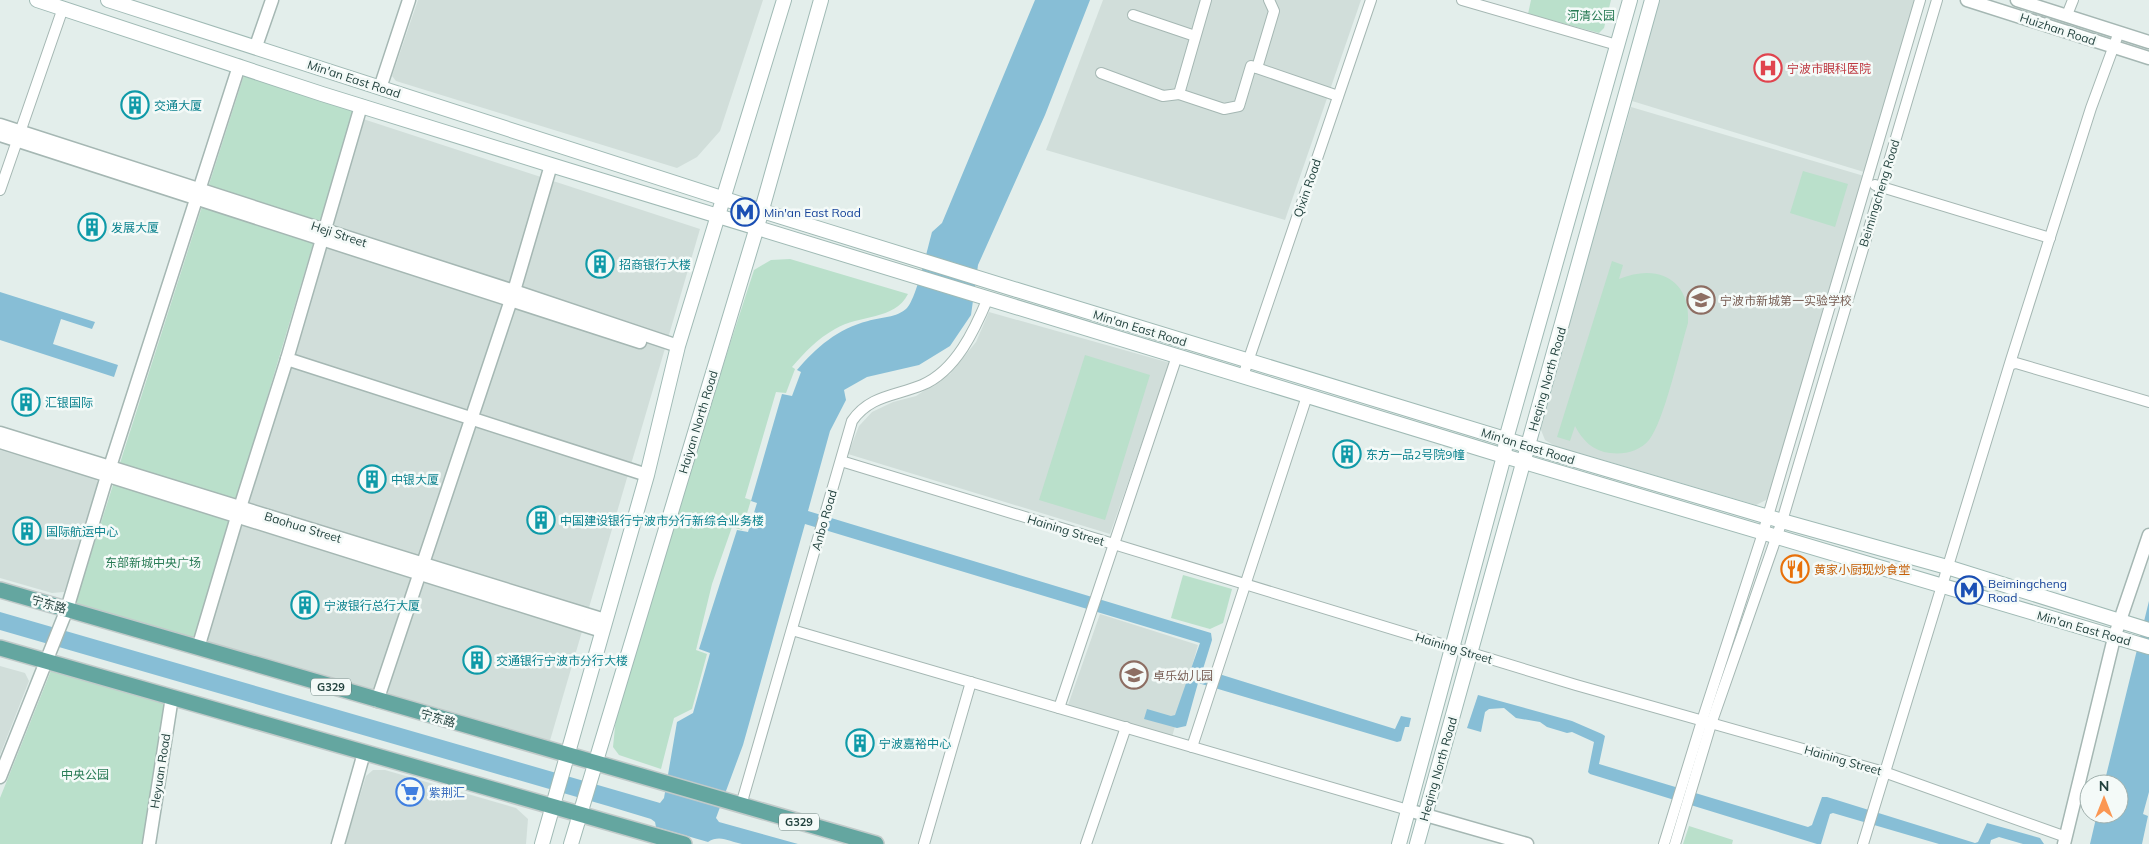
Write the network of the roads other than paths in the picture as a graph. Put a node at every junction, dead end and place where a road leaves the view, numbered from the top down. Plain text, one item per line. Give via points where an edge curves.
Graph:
1 (37, 0) edge
2 (108, 0) edge
3 (272, 0) edge
4 (409, 0) edge
5 (784, 0) edge
6 (821, 0) edge
7 (1206, 0) edge
8 (1268, 0) edge
9 (1371, 0) edge
10 (1462, 0) edge
11 (1630, 0) edge
12 (1652, 0) edge
13 (1920, 0) edge
14 (1937, 0) edge
15 (1967, 0) edge
16 (2017, 0) edge
17 (2072, 0) edge
18 (63, 8) junction
19 (2067, 15) junction
20 (1133, 16) dead end
21 (2119, 32) junction
22 (1195, 36) junction
23 (2149, 42) edge
24 (1617, 45) junction
25 (256, 46) junction
26 (2114, 46) junction
27 (2149, 58) edge
28 (239, 66) junction
29 (1256, 68) junction
30 (1102, 73) dead end
31 (380, 88) junction
32 (1179, 94) junction
33 (1338, 96) junction
34 (361, 106) junction
35 (0, 125) edge
36 (0, 135) edge
37 (18, 136) junction
38 (551, 165) junction
39 (1867, 182) junction
40 (1880, 186) junction
41 (0, 190) edge
42 (199, 193) junction
43 (724, 198) junction
44 (762, 211) junction
45 (719, 215) junction
46 (757, 227) junction
47 (323, 233) junction
48 (2050, 238) junction
49 (513, 295) junction
50 (988, 298) junction
51 (677, 350) junction
52 (1177, 356) junction
53 (287, 359) junction
54 (1248, 361) junction
55 (2011, 364) junction
56 (1243, 376) junction
57 (1307, 396) junction
58 (2149, 402) edge
59 (472, 418) junction
60 (0, 433) edge
61 (1506, 439) junction
62 (0, 442) edge
63 (1528, 446) junction
64 (1504, 456) junction
65 (841, 461) junction
66 (1523, 462) junction
67 (109, 472) junction
68 (647, 475) junction
69 (238, 512) junction
70 (1768, 517) junction
71 (1782, 521) junction
72 (1770, 535) junction
73 (2149, 536) edge
74 (1114, 544) junction
75 (1947, 567) junction
76 (420, 569) junction
77 (1246, 585) junction
78 (1941, 586) junction
79 (0, 590) edge
80 (67, 609) junction
81 (2120, 620) junction
82 (604, 626) junction
83 (2143, 628) edge
84 (792, 630) junction
85 (2114, 638) junction
86 (2149, 647) edge
87 (0, 648) edge
88 (198, 648) junction
89 (1452, 648) junction
90 (1470, 653) junction
91 (46, 661) junction
92 (971, 682) junction
93 (172, 698) junction
94 (377, 701) junction
95 (1059, 708) junction
96 (1706, 722) junction
97 (1126, 727) junction
98 (1192, 747) junction
99 (364, 753) junction
100 (567, 754) junction
101 (594, 762) junction
102 (1884, 772) junction
103 (0, 777) edge
104 (742, 805) junction
105 (552, 808) junction
106 (1408, 810) junction
107 (580, 815) junction
108 (1425, 815) junction
109 (2065, 840) edge
110 (149, 844) edge
111 (338, 844) edge
112 (542, 844) edge
113 (571, 844) edge
114 (684, 844) edge
115 (876, 844) edge
116 (924, 844) edge
117 (1086, 844) edge
118 (1399, 844) edge
119 (1417, 844) edge
120 (1527, 844) edge
121 (1664, 844) edge
122 (1676, 844) edge
123 (1863, 844) edge

1 - 18 main road, Min'an East Road
2 - 25 main road, Min'an East Road
3 - 25 street
4 - 31 street
5 - 43 main road
6 - 44 main road, Haiyan North Road
7 - 22 street
8 - 29 street via 1274,11
9 - 33 street, Qixin Road
10 - 24 street
11 - 24 main road, Heqing North Road
12 - 63 main road, Heqing North Road
13 - 39 street, Beimingcheng Road
14 - 40 street, Beimingcheng Road
15 - 26 street, Huizhan Road
16 - 19 street, Huizhan Road
17 - 19 street
18 - 28 main road, Min'an East Road
18 - 37 street
19 - 21 street, Huizhan Road
20 - 22 street
21 - 23 street, Huizhan Road
21 - 26 street
22 - 32 street
24 - 61 main road, Heqing North Road
25 - 31 main road, Min'an East Road
26 - 27 street, Huizhan Road
26 - 48 street
28 - 34 main road, Min'an East Road
28 - 42 street
29 - 32 street via 1251,66 1239,106 1224,109
29 - 33 street
30 - 32 street via 1163,96
31 - 43 main road, Min'an East Road
33 - 54 street, Qixin Road
34 - 38 main road, Min'an East Road
34 - 47 street
35 - 37 street, Heji Street
36 - 37 street, Heji Street
37 - 41 street
37 - 42 street, Heji Street
38 - 45 main road, Min'an East Road
38 - 49 street
39 - 40 street
39 - 70 street, Beimingcheng Road
40 - 48 street
40 - 71 street, Beimingcheng Road
42 - 47 street, Heji Street
42 - 67 street
43 - 44 main road, Min'an East Road
43 - 45 main road
44 - 46 main road, Haiyan North Road
44 - 54 main road, Min'an East Road
45 - 46 main road, Min'an East Road
45 - 51 main road
46 - 50 main road, Min'an East Road
46 - 101 main road, Haiyan North Road
47 - 49 street, Heji Street
47 - 53 street
48 - 55 street
49 - 51 street, Heji Street
49 - 59 street
50 - 52 main road, Min'an East Road
50 - 65 street, Anbo Road via 956,357 931,381 882,397 858,413 852,420
51 - 68 main road
52 - 56 main road, Min'an East Road
52 - 74 street
53 - 59 street
53 - 69 street
54 - 56 street, Qixin Road
54 - 61 main road, Min'an East Road
55 - 58 street
55 - 75 street
56 - 57 main road, Min'an East Road
57 - 64 main road, Min'an East Road
57 - 77 street
59 - 68 street
59 - 76 street
60 - 67 street, Baohua Street
61 - 63 main road, Min'an East Road
61 - 64 main road, Heqing North Road
62 - 67 street, Baohua Street
63 - 66 main road, Heqing North Road
63 - 70 main road, Min'an East Road
64 - 66 main road, Min'an East Road
64 - 89 main road, Heqing North Road
65 - 74 street, Haining Street
65 - 84 street, Anbo Road
66 - 72 main road, Min'an East Road
66 - 90 main road, Heqing North Road
67 - 69 street, Baohua Street
67 - 80 street
68 - 82 main road
69 - 76 street, Baohua Street
69 - 88 street
70 - 71 main road, Min'an East Road
70 - 72 street, Beimingcheng Road
71 - 72 street, Beimingcheng Road
71 - 75 main road, Min'an East Road
72 - 78 main road, Min'an East Road
72 - 96 street, Beimingcheng Road
73 - 81 street
74 - 77 street, Haining Street
74 - 95 street
75 - 78 street
75 - 81 main road, Min'an East Road
76 - 82 street, Baohua Street
76 - 94 street
77 - 89 street, Haining Street
77 - 98 street
78 - 85 main road, Min'an East Road
78 - 102 street
79 - 80 main road, 宁东路 / G329
80 - 88 main road, 宁东路 / G329
80 - 91 street
81 - 83 main road, Min'an East Road
81 - 85 street
82 - 100 main road
84 - 92 street
84 - 104 street, Anbo Road
85 - 86 main road, Min'an East Road
85 - 109 street
87 - 91 main road
88 - 94 main road, 宁东路 / G329
89 - 90 street, Haining Street
89 - 106 main road, Heqing North Road
90 - 96 street, Haining Street
90 - 108 main road, Heqing North Road
91 - 93 main road
91 - 103 street
92 - 95 street
92 - 116 street
93 - 99 main road
93 - 110 street, Heyuan Road
94 - 100 main road, 宁东路 / G329
95 - 97 street
96 - 102 street, Haining Street
96 - 121 street, Beimingcheng Road
96 - 122 street, Beimingcheng Road
97 - 98 street
97 - 117 street
98 - 106 street
99 - 105 main road
99 - 111 street
100 - 101 main road, 宁东路 / G329
100 - 105 main road
101 - 104 main road, 宁东路 / G329
101 - 107 main road, Haiyan North Road
102 - 109 street, Haining Street
102 - 123 street
104 - 115 main road, 宁东路 / G329
105 - 107 main road
105 - 112 main road
106 - 108 street
106 - 118 main road, Heqing North Road
107 - 113 main road, Haiyan North Road
107 - 114 main road
108 - 119 main road, Heqing North Road
108 - 120 street

